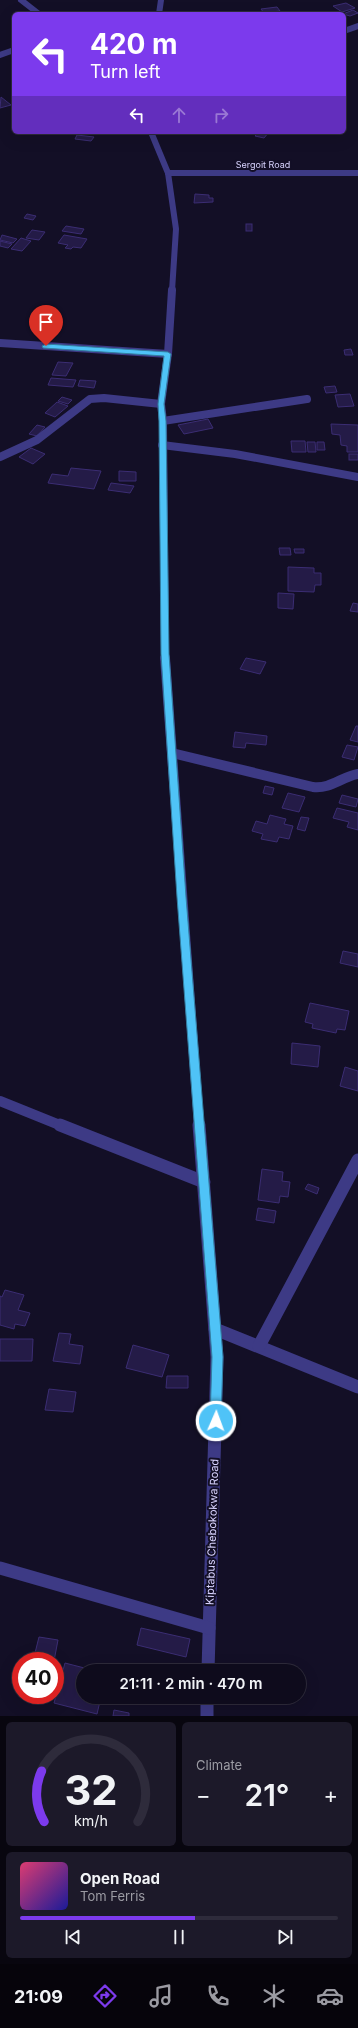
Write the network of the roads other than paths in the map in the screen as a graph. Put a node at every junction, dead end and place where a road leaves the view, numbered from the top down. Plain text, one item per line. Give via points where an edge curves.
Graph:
1 (21, 0) edge
2 (161, 0) edge
3 (36, 12) edge
4 (159, 12) edge
5 (358, 26) edge
6 (346, 30) edge
7 (12, 51) edge
8 (0, 55) edge
9 (151, 134) edge
10 (168, 173) junction
11 (358, 174) edge
12 (0, 343) edge
13 (168, 354) junction
14 (307, 399) dead end
15 (161, 404) junction
16 (163, 421) junction
17 (162, 445) junction
18 (0, 457) edge
19 (358, 477) edge
20 (172, 753) junction
21 (358, 774) edge
22 (0, 1101) edge
23 (358, 1160) edge
24 (204, 1182) junction
25 (215, 1329) junction
26 (259, 1346) junction
27 (358, 1387) edge
28 (0, 1568) edge
29 (209, 1628) junction
30 (208, 1664) edge
31 (207, 1704) edge
32 (207, 1716) edge

1 - 3 street
2 - 4 street
5 - 6 street
7 - 8 street
9 - 10 street, Kiptabus Chebokokwa Road
10 - 11 street, Sergoit Road
10 - 13 street, Kiptabus Chebokokwa Road via 176,229
12 - 13 street
13 - 15 street, Kiptabus Chebokokwa Road
14 - 16 street
15 - 16 street, Kiptabus Chebokokwa Road
15 - 18 street via 104,398 90,400 37,440
16 - 17 street, Kiptabus Chebokokwa Road
17 - 19 street via 235,454
17 - 20 street, Kiptabus Chebokokwa Road via 165,654
20 - 21 street via 322,788 331,786 349,775
20 - 24 street, Kiptabus Chebokokwa Road
22 - 24 street
23 - 26 street
24 - 25 street, Kiptabus Chebokokwa Road
25 - 26 street
25 - 29 street, Kiptabus Chebokokwa Road via 218,1357
26 - 27 street
28 - 29 street
29 - 30 street, Kiptabus Chebokokwa Road
31 - 32 street

